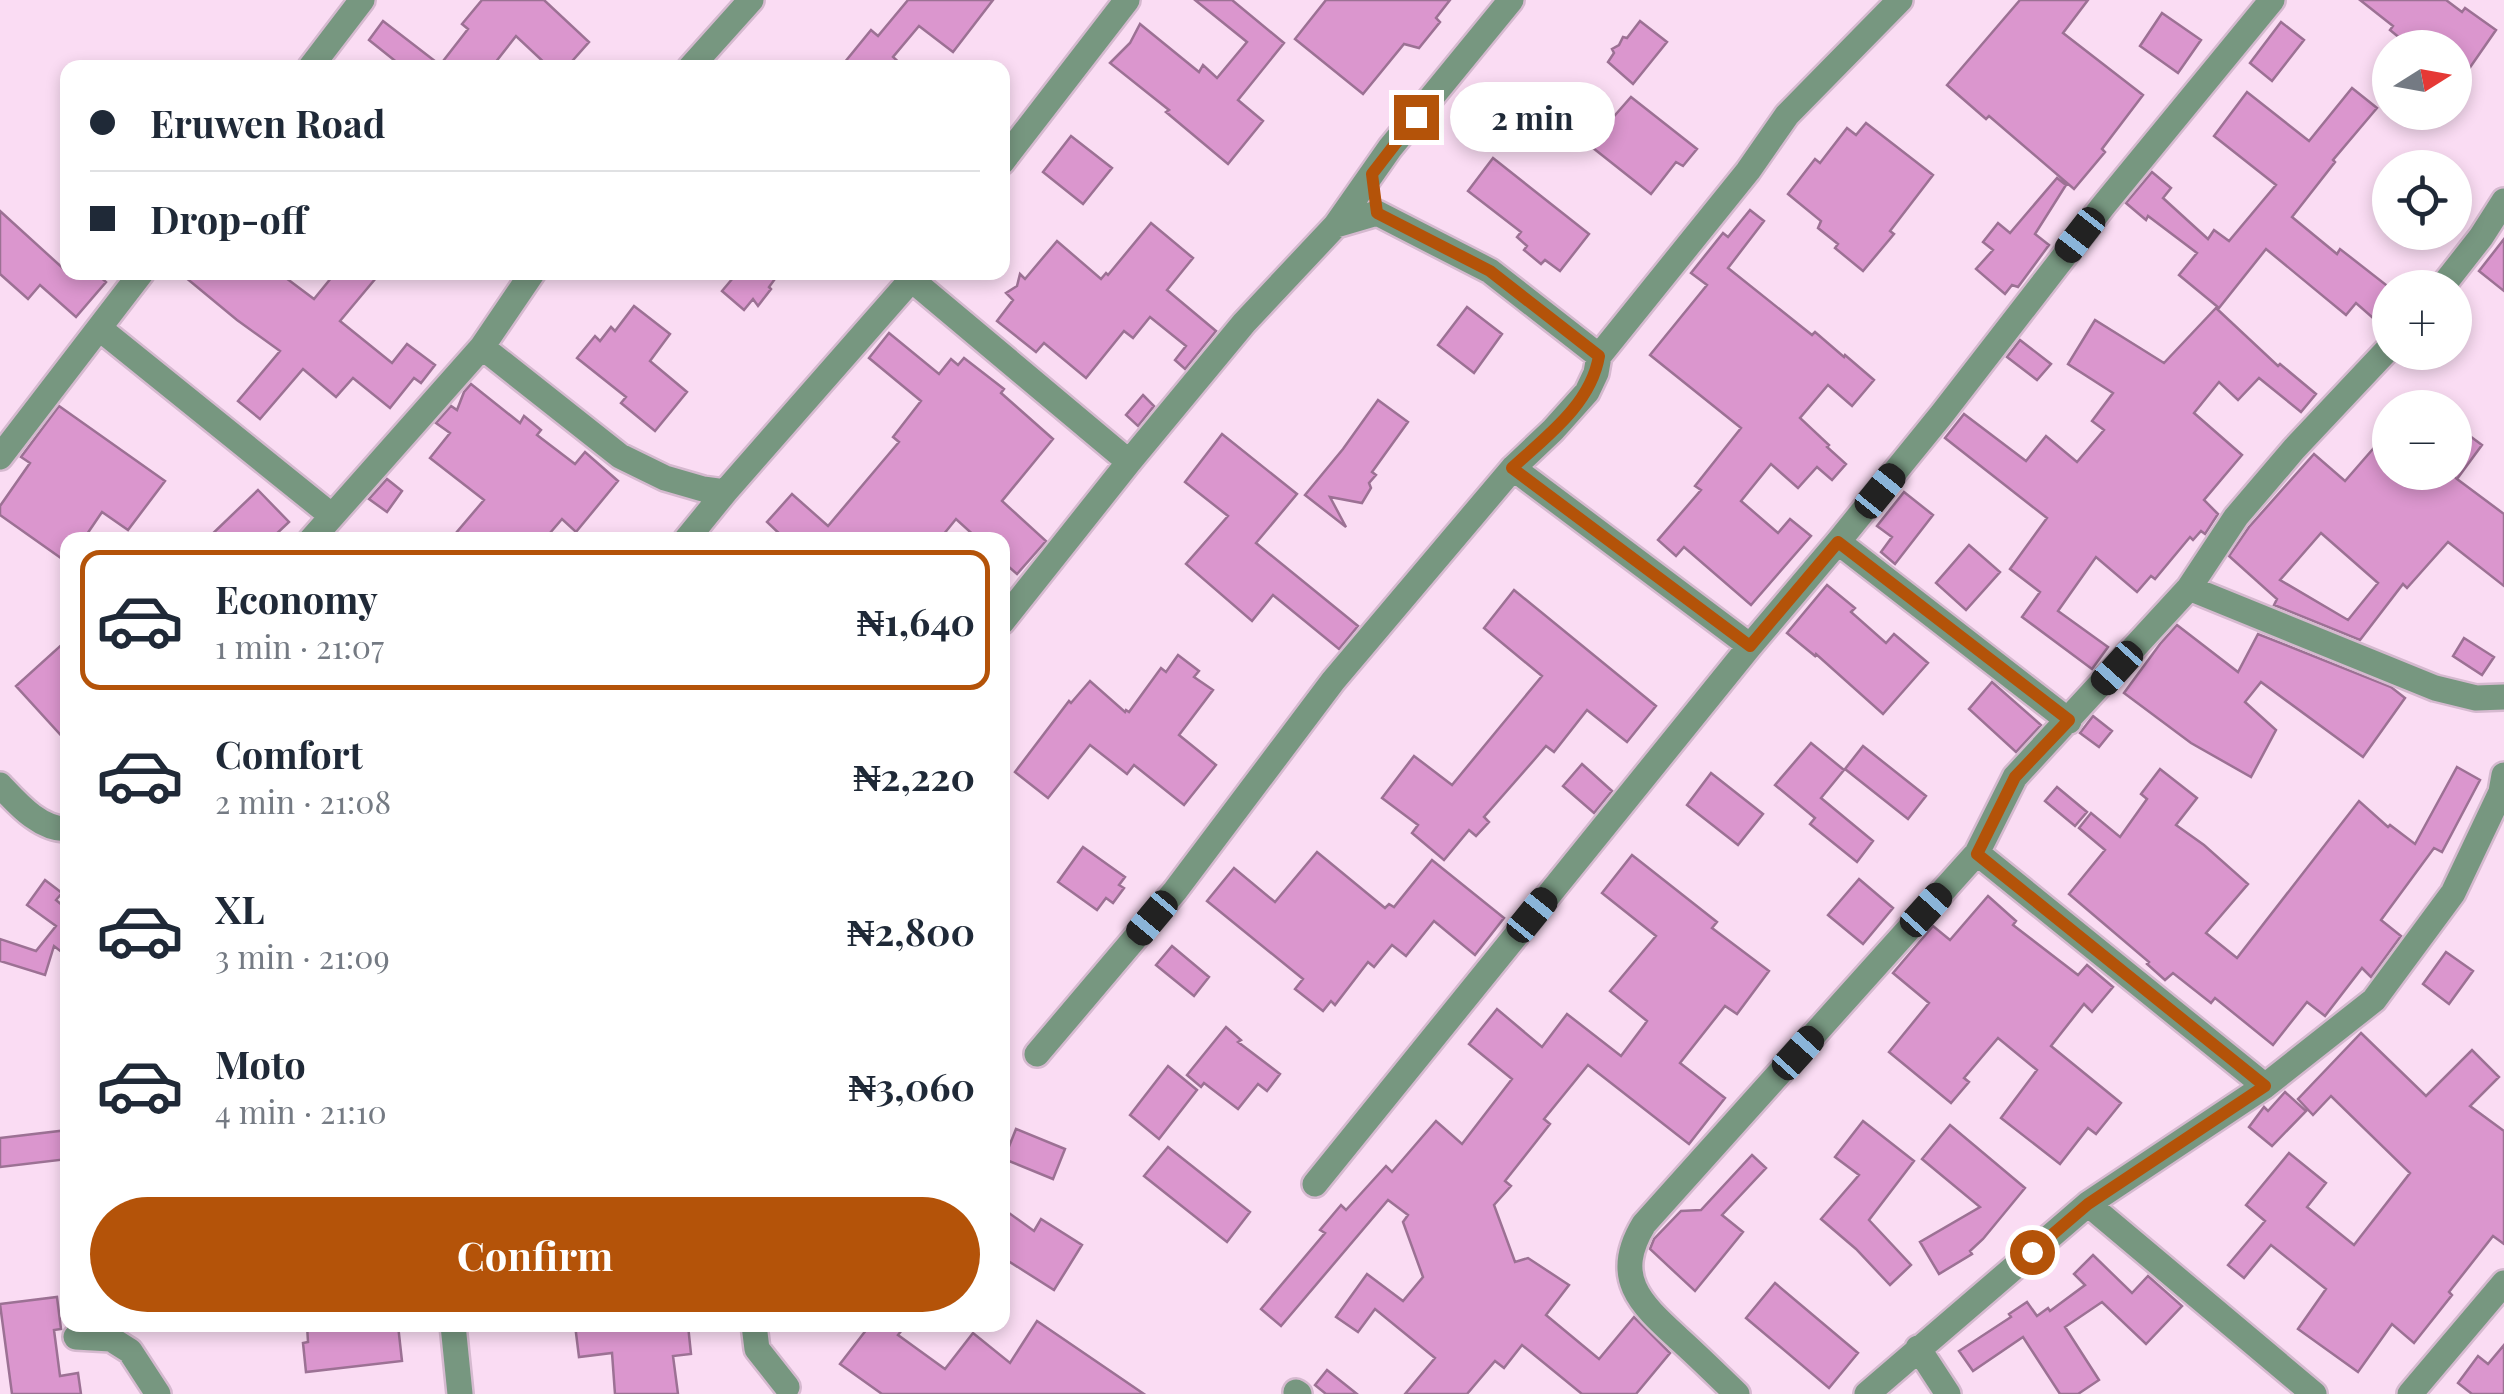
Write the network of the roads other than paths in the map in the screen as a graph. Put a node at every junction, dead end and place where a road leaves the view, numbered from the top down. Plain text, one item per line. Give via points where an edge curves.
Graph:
1 (362, 0) edge
2 (751, 0) edge
3 (1126, 0) edge
4 (1511, 0) edge
5 (1900, 0) edge
6 (2272, 0) edge
7 (316, 60) edge
8 (697, 60) edge
9 (1010, 152) edge
10 (1372, 174) junction
11 (2504, 201) edge
12 (1377, 213) junction
13 (1336, 225) junction
14 (2455, 270) edge
15 (136, 280) edge
16 (528, 280) edge
17 (911, 280) edge
18 (920, 280) edge
19 (99, 328) junction
20 (482, 348) junction
21 (1599, 356) junction
22 (2372, 367) edge
23 (0, 456) edge
24 (1129, 462) junction
25 (1512, 468) junction
26 (724, 492) junction
27 (332, 516) junction
28 (319, 532) edge
29 (692, 532) edge
30 (1838, 542) junction
31 (2189, 588) junction
32 (1010, 612) edge
33 (1750, 646) junction
34 (2504, 698) edge
35 (2069, 720) junction
36 (0, 785) edge
37 (2503, 787) edge
38 (60, 829) edge
39 (1977, 854) junction
40 (1037, 1054) dead end
41 (2265, 1086) junction
42 (1316, 1184) dead end
43 (2088, 1204) junction
44 (2504, 1283) edge
45 (454, 1332) edge
46 (755, 1332) edge
47 (76, 1337) dead end
48 (1918, 1348) junction
49 (789, 1392) edge
50 (158, 1394) edge
51 (460, 1394) edge
52 (1738, 1394) edge
53 (1867, 1394) edge
54 (1948, 1394) edge
55 (2314, 1394) edge
56 (2410, 1394) edge

1 - 7 street
2 - 8 street
3 - 9 street
4 - 10 street
5 - 21 street via 1787,115
6 - 30 street
10 - 12 street
10 - 13 street
11 - 14 street
12 - 13 street
12 - 21 street via 1490,271
13 - 24 street
15 - 19 street
16 - 20 street
17 - 26 street
18 - 24 street
19 - 23 street
19 - 27 street
20 - 26 street via 620,456 666,478
20 - 27 street
21 - 25 street via 1587,392
22 - 31 street via 2236,517
24 - 32 street
25 - 33 street
25 - 40 street via 1333,680 1174,891
26 - 29 street
27 - 28 street
30 - 33 street
30 - 35 street
31 - 34 street via 2435,688
31 - 35 street
33 - 42 street
35 - 39 street via 2015,777
36 - 38 street via 18,805
37 - 41 street via 2453,893 2374,1000
39 - 41 street
39 - 52 street via 1636,1236 1630,1271 1645,1308
41 - 43 street
43 - 48 street
43 - 55 street
44 - 56 street
45 - 51 street
46 - 49 street via 756,1349
47 - 50 street via 110,1340 130,1351
48 - 53 street
48 - 54 street

